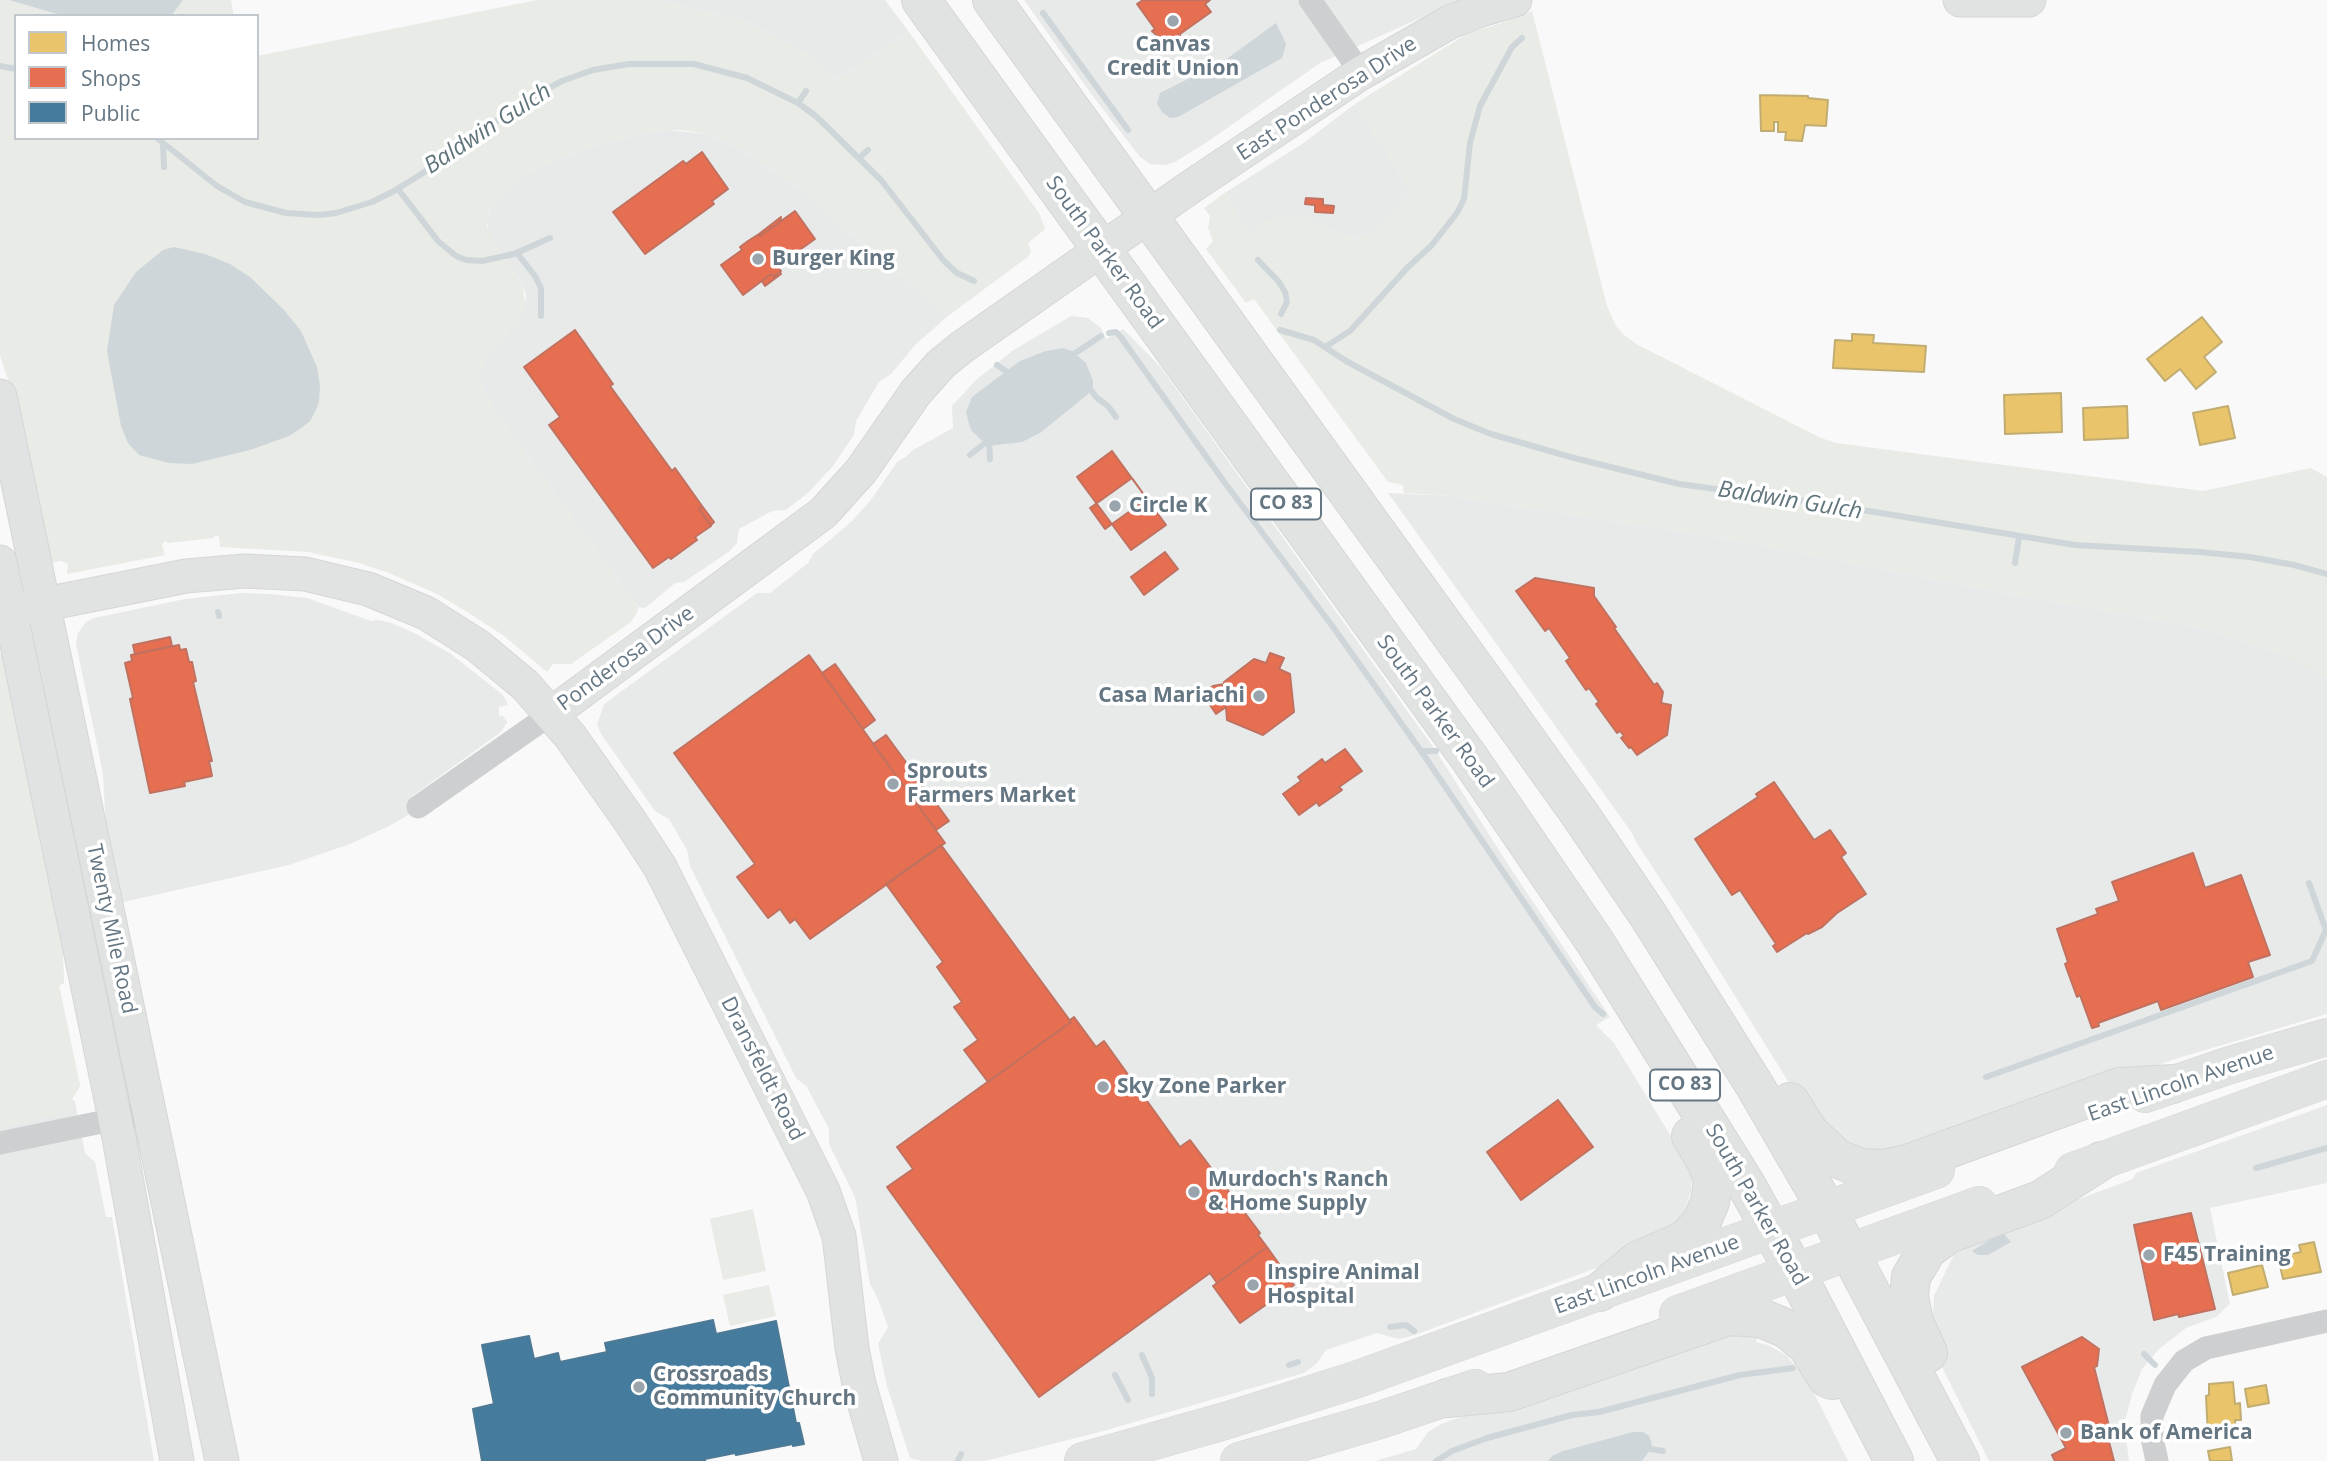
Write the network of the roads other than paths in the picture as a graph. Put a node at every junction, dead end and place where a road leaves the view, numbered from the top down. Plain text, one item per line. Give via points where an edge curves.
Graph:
1 (921, 0) edge
2 (992, 0) edge
3 (1310, 0) edge
4 (1960, 0) edge
5 (2029, 0) edge
6 (1507, 1) edge
7 (1361, 73) junction
8 (1149, 217) junction
9 (1102, 249) junction
10 (0, 396) edge
11 (0, 562) edge
12 (44, 604) junction
13 (5, 612) edge
14 (551, 714) junction
15 (418, 807) dead end
16 (1543, 866) junction
17 (1721, 1031) junction
18 (2327, 1037) edge
19 (2327, 1079) edge
20 (2173, 1084) junction
21 (150, 1112) junction
22 (115, 1119) junction
23 (0, 1143) edge
24 (2101, 1161) junction
25 (1827, 1210) junction
26 (1772, 1229) junction
27 (1850, 1251) junction
28 (1795, 1272) junction
29 (1600, 1292) junction
30 (2327, 1321) edge
31 (1861, 1395) junction
32 (1447, 1398) junction
33 (177, 1461) edge
34 (222, 1461) edge
35 (881, 1461) edge
36 (1083, 1461) edge
37 (1239, 1461) edge
38 (1894, 1461) edge
39 (1960, 1461) edge
40 (1982, 1461) edge
41 (2157, 1461) edge

1 - 9 highway, South Parker Road / CO 83
2 - 8 highway, CO 83
3 - 7 street
4 - 5 street
6 - 7 street, East Ponderosa Drive via 1441,26
7 - 8 street, East Ponderosa Drive
8 - 9 street, Ponderosa Drive
8 - 17 highway, CO 83 via 1581,817
9 - 14 street, Ponderosa Drive via 941,364 908,402 857,477 815,520
9 - 16 highway, South Parker Road / CO 83
10 - 12 street, Twenty Mile Road
11 - 13 street, Twenty Mile Road
12 - 13 street, Ponderosa Drive
12 - 14 street, Ponderosa Drive via 209,573 265,571 315,576 377,592 443,623 503,665
12 - 21 street, Twenty Mile Road
13 - 22 street, Twenty Mile Road
14 - 15 street
14 - 35 street, Dransfeldt Road via 660,867 823,1191 839,1236 853,1357
16 - 26 highway, South Parker Road / CO 83 via 1650,1028
16 - 29 highway via 1542,900 1704,1156 1713,1181 1707,1210 1690,1237 1637,1261
17 - 20 highway via 1756,1046 1802,1121 1825,1149 1843,1162 1869,1169 1907,1164 2119,1087
17 - 25 highway, CO 83
18 - 20 main road, East Lincoln Avenue
19 - 24 main road, East Lincoln Avenue
20 - 25 main road, East Lincoln Avenue
21 - 22 street
21 - 34 street, Twenty Mile Road
22 - 23 street
22 - 33 street, Twenty Mile Road
24 - 27 main road, East Lincoln Avenue
24 - 40 highway via 2040,1200 1939,1239 1912,1277 1909,1305 1914,1322
25 - 26 main road, East Lincoln Avenue
25 - 27 highway, CO 83
26 - 28 highway, South Parker Road / CO 83
26 - 29 main road, East Lincoln Avenue
27 - 28 main road, East Lincoln Avenue
27 - 39 highway, CO 83
28 - 31 highway, South Parker Road / CO 83
28 - 32 main road, East Lincoln Avenue
29 - 36 main road, East Lincoln Avenue via 1346,1383
30 - 41 street via 2206,1348 2184,1361 2170,1377 2152,1416
31 - 32 highway via 1827,1378 1807,1346 1787,1329 1761,1318 1736,1316 1715,1319 1509,1392
31 - 38 highway, South Parker Road / CO 83
32 - 37 main road, East Lincoln Avenue

